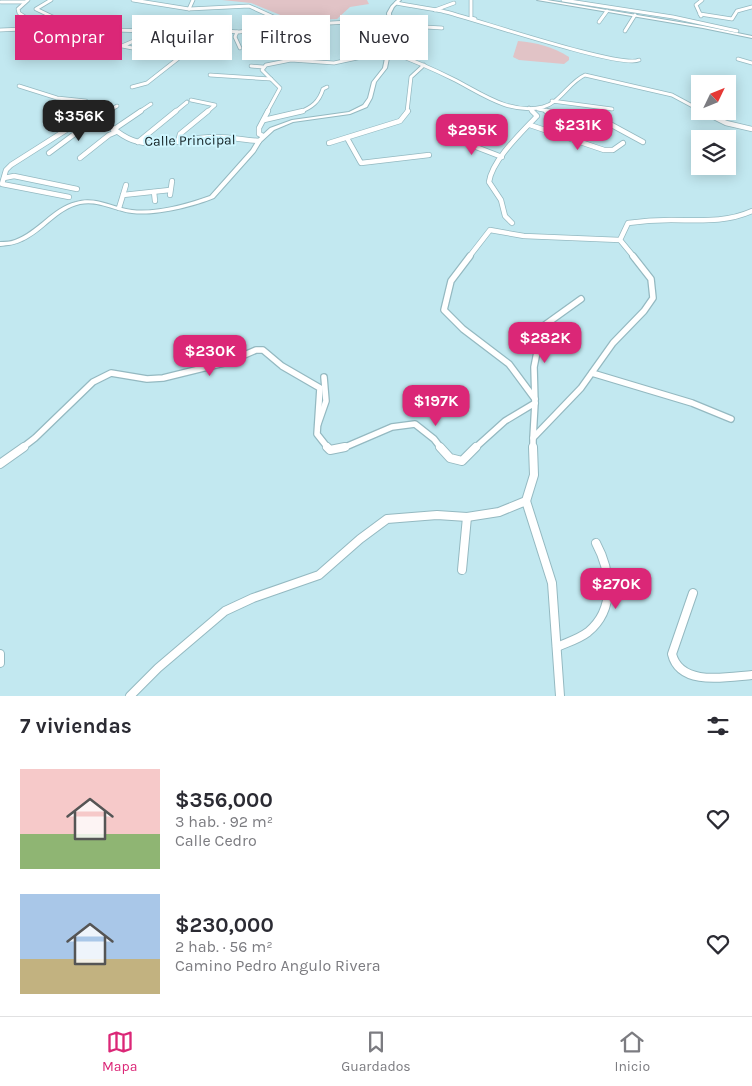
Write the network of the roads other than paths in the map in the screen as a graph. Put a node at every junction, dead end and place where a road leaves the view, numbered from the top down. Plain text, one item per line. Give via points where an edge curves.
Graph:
1 (51, 0) edge
2 (133, 0) edge
3 (193, 0) edge
4 (471, 0) edge
5 (531, 0) edge
6 (541, 0) edge
7 (554, 0) edge
8 (563, 0) edge
9 (702, 0) edge
10 (26, 1) edge
11 (397, 1) edge
12 (2, 2) dead end
13 (454, 3) dead end
14 (752, 7) edge
15 (189, 9) junction
16 (435, 10) junction
17 (607, 11) junction
18 (21, 15) edge
19 (49, 15) edge
20 (269, 15) edge
21 (389, 15) edge
22 (635, 16) junction
23 (701, 16) junction
24 (692, 21) junction
25 (599, 22) dead end
26 (484, 24) junction
27 (708, 24) junction
28 (428, 26) edge
29 (442, 28) dead end
30 (15, 29) edge
31 (0, 30) edge
32 (232, 31) edge
33 (242, 31) edge
34 (625, 31) dead end
35 (737, 31) junction
36 (237, 32) junction
37 (752, 36) edge
38 (132, 42) edge
39 (132, 48) edge
40 (240, 48) dead end
41 (738, 59) dead end
42 (752, 59) edge
43 (176, 60) edge
44 (347, 60) edge
45 (387, 60) edge
46 (411, 60) edge
47 (639, 60) dead end
48 (750, 63) edge
49 (424, 65) junction
50 (251, 66) dead end
51 (263, 67) junction
52 (210, 75) dead end
53 (271, 79) junction
54 (19, 86) dead end
55 (132, 87) dead end
56 (327, 88) dead end
57 (552, 100) junction
58 (151, 104) dead end
59 (691, 105) edge
60 (117, 106) dead end
61 (531, 108) junction
62 (95, 110) junction
63 (612, 110) dead end
64 (102, 118) junction
65 (264, 120) junction
66 (718, 120) edge
67 (530, 125) junction
68 (752, 129) edge
69 (115, 131) junction
70 (263, 136) junction
71 (450, 136) dead end
72 (347, 138) junction
73 (258, 141) junction
74 (138, 142) junction
75 (178, 142) junction
76 (643, 142) dead end
77 (329, 143) dead end
78 (623, 143) dead end
79 (49, 153) dead end
80 (430, 155) dead end
81 (502, 157) junction
82 (80, 158) dead end
83 (4, 178) junction
84 (172, 181) dead end
85 (126, 185) dead end
86 (77, 189) dead end
87 (154, 192) junction
88 (123, 195) junction
89 (69, 197) dead end
90 (154, 201) dead end
91 (119, 208) junction
92 (752, 211) edge
93 (512, 222) dead end
94 (620, 240) junction
95 (0, 244) edge
96 (581, 299) dead end
97 (592, 373) junction
98 (324, 377) dead end
99 (535, 401) junction
100 (731, 419) dead end
101 (317, 426) junction
102 (533, 438) junction
103 (0, 464) edge
104 (526, 501) junction
105 (467, 517) junction
106 (596, 543) dead end
107 (462, 570) dead end
108 (693, 593) dead end
109 (557, 647) junction
110 (0, 654) edge
111 (0, 663) edge
112 (752, 675) edge
113 (130, 696) edge
114 (560, 696) edge

1 - 19 street via 36,8
2 - 15 street
3 - 15 street
4 - 26 street via 471,18 484,20
5 - 6 main road
6 - 17 main road
7 - 35 main road
8 - 24 street
9 - 23 street via 696,5
10 - 12 street
10 - 18 street via 18,9
11 - 16 street
11 - 21 street
13 - 16 street
14 - 23 street via 737,11 732,19
15 - 20 street via 249,6
16 - 26 street
17 - 22 main road
17 - 25 street
22 - 34 street
22 - 37 main road
23 - 24 street
23 - 27 street
24 - 27 street
26 - 47 street via 625,62
27 - 35 street
28 - 29 street
30 - 31 street
32 - 36 street
33 - 36 street
35 - 37 main road
36 - 40 street
38 - 39 street via 122,46
41 - 48 street
42 - 48 street
43 - 55 street via 147,82
44 - 51 street via 334,63 291,60
45 - 70 street via 385,68 374,82 368,102 359,110 292,121
46 - 49 street
49 - 61 street via 485,98 509,106
49 - 72 street via 410,79 406,116 400,121
50 - 51 street
51 - 53 street
52 - 53 street
53 - 65 street via 280,88
54 - 62 street, Calle Principal via 57,98 80,99
56 - 65 street via 323,89 320,100 302,111
57 - 59 street via 578,76 585,75 672,95
57 - 61 street via 545,106
57 - 63 street
58 - 69 street
60 - 64 street
61 - 67 street via 536,116
61 - 76 street via 608,123
62 - 64 street, Calle Principal
62 - 83 street via 84,114 52,140 11,165
64 - 69 street, Calle Principal
64 - 79 street
65 - 70 street via 259,128 259,134
66 - 68 street
67 - 78 street via 604,150 613,150
67 - 81 street
69 - 74 street, Calle Principal
69 - 82 street
70 - 73 street
71 - 81 street
72 - 77 street
72 - 80 street via 361,163
73 - 75 street, Calle Principal via 219,137
73 - 91 street via 253,151 208,199 142,212
74 - 75 street, Calle Principal
74 - 75 street via 189,101 215,105 180,134
81 - 93 street via 490,174 489,182 501,200 505,216
83 - 86 street via 14,176
83 - 89 street via 2,184
84 - 87 street via 170,192
85 - 88 street
87 - 88 street
87 - 90 street
88 - 91 street
91 - 95 street via 94,202 68,206 21,240
92 - 94 street via 740,218 725,220 628,222
94 - 97 street via 651,279 653,298 644,312 613,343
94 - 99 street via 523,236 498,229 488,233 451,281 444,310 456,325 508,363 521,376
96 - 99 street via 542,327 534,367
97 - 100 street via 692,403
97 - 102 street
98 - 101 street via 327,400
99 - 101 street via 496,426 462,461 450,458 415,424 392,427 330,450 317,434
99 - 102 street
101 - 103 street via 320,388 282,366 264,350 256,350 228,362 164,378 104,375 35,438
102 - 104 street via 534,474
104 - 105 street via 499,512
104 - 109 street via 552,583
105 - 107 street
105 - 113 street via 437,515 387,519 319,575 225,611
106 - 109 street via 608,573 604,611 583,636
108 - 112 street via 672,654 676,666 691,676
109 - 114 street
110 - 111 street

